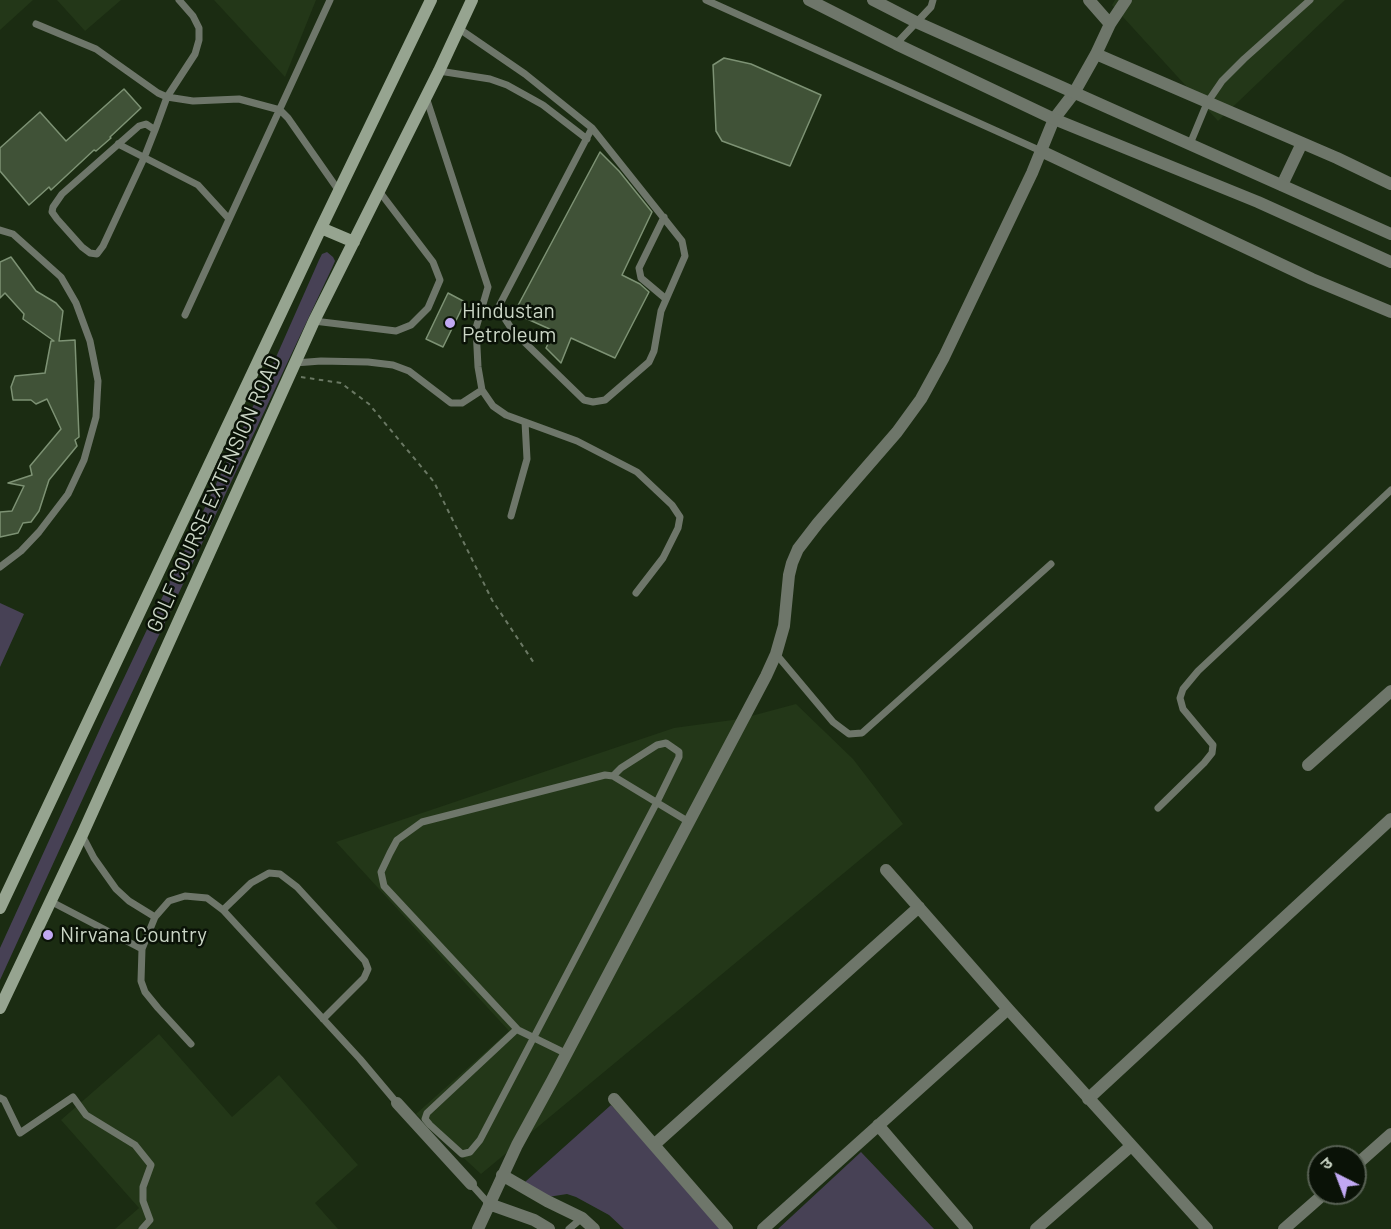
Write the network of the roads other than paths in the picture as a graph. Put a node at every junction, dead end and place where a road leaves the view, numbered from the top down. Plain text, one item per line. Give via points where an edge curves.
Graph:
1 (179, 0) edge
2 (330, 0) edge
3 (431, 0) edge
4 (706, 0) edge
5 (809, 0) edge
6 (873, 0) edge
7 (933, 0) edge
8 (1089, 0) edge
9 (1126, 0) edge
10 (1310, 0) edge
11 (468, 2) edge
12 (916, 22) junction
13 (36, 24) dead end
14 (1110, 24) junction
15 (457, 28) junction
16 (896, 44) junction
17 (1096, 54) junction
18 (439, 71) junction
19 (1074, 93) junction
20 (167, 97) junction
21 (426, 98) junction
22 (1208, 103) junction
23 (280, 110) junction
24 (1054, 119) junction
25 (592, 128) junction
26 (155, 130) junction
27 (587, 140) junction
28 (1302, 143) junction
29 (118, 144) junction
30 (1190, 144) junction
31 (1041, 151) junction
32 (144, 158) junction
33 (1391, 184) edge
34 (1282, 185) junction
35 (339, 190) junction
36 (379, 191) junction
37 (664, 217) junction
38 (229, 219) junction
39 (321, 228) junction
40 (0, 230) edge
41 (1391, 234) edge
42 (354, 242) junction
43 (1391, 262) edge
44 (666, 298) junction
45 (1391, 312) edge
46 (185, 315) dead end
47 (314, 321) junction
48 (295, 363) junction
49 (482, 390) junction
50 (525, 422) junction
51 (1391, 490) edge
52 (511, 516) dead end
53 (1051, 564) dead end
54 (0, 567) edge
55 (636, 593) dead end
56 (776, 654) junction
57 (1391, 691) edge
58 (1308, 765) dead end
59 (613, 776) junction
60 (657, 802) junction
61 (1158, 808) dead end
62 (689, 822) junction
63 (1388, 827) edge
64 (82, 835) junction
65 (886, 870) dead end
66 (50, 901) junction
67 (919, 907) junction
68 (0, 908) edge
69 (223, 909) junction
70 (155, 917) junction
71 (142, 949) junction
72 (0, 1008) edge
73 (1008, 1009) junction
74 (323, 1019) junction
75 (517, 1029) junction
76 (533, 1037) junction
77 (191, 1044) dead end
78 (567, 1054) junction
79 (0, 1098) edge
80 (614, 1099) dead end
81 (1088, 1099) junction
82 (397, 1103) joint
83 (878, 1125) junction
84 (1391, 1134) edge
85 (655, 1144) junction
86 (1131, 1146) junction
87 (1367, 1155) edge
88 (502, 1175) junction
89 (471, 1184) joint
90 (489, 1204) junction
91 (1311, 1205) edge
92 (582, 1218) junction
93 (142, 1229) edge
94 (478, 1229) edge
95 (549, 1229) edge
96 (569, 1229) edge
97 (594, 1229) edge
98 (728, 1229) edge
99 (763, 1229) edge
100 (967, 1229) edge
101 (1036, 1229) edge
102 (1207, 1229) edge
103 (1284, 1229) edge

1 - 20 lane via 196,22 199,40 195,54
2 - 23 lane
3 - 35 main road, GOLF COURSE EXTENSION ROAD
4 - 31 lane
5 - 16 street
6 - 12 street
7 - 12 lane
8 - 14 street
9 - 14 street
10 - 22 lane via 1222,81
11 - 15 main road, GOLF COURSE EXTENSION ROAD
12 - 16 lane
12 - 19 street
13 - 20 lane via 102,52
14 - 17 street
15 - 18 main road, GOLF COURSE EXTENSION ROAD
15 - 25 lane via 525,74
16 - 24 street
17 - 19 street
17 - 22 street
18 - 21 main road, GOLF COURSE EXTENSION ROAD
18 - 27 lane via 507,85 543,105
19 - 24 street
19 - 30 street
20 - 23 lane via 239,99
20 - 26 lane
21 - 36 main road, GOLF COURSE EXTENSION ROAD
21 - 49 lane via 489,287 476,328
22 - 28 street
22 - 30 lane
23 - 35 lane
23 - 38 lane
24 - 31 street
24 - 43 street via 1258,202
25 - 27 lane
25 - 37 lane
26 - 29 lane via 146,124 139,126
26 - 32 lane
27 - 44 lane via 498,308 501,314 513,331 584,400 593,402 604,400 649,362
28 - 33 street
28 - 34 street
29 - 32 lane
29 - 32 lane via 62,194 53,207 57,219 90,253 97,254 103,246
30 - 34 street
31 - 45 street via 1312,279
31 - 56 street via 921,399 798,549 792,563 784,626
32 - 38 lane via 198,185
34 - 41 street
35 - 39 main road, GOLF COURSE EXTENSION ROAD
36 - 42 main road, GOLF COURSE EXTENSION ROAD
36 - 47 lane via 433,262 440,280 428,308 411,325 396,331
37 - 44 lane via 682,241 685,256
37 - 44 lane via 639,268 640,278
38 - 46 lane
39 - 42 main road
39 - 68 main road, GOLF COURSE EXTENSION ROAD
40 - 54 lane via 13,234 61,277 90,341 98,381 96,417 84,460 68,494 39,532
42 - 47 main road, GOLF COURSE EXTENSION ROAD
47 - 48 main road, GOLF COURSE EXTENSION ROAD
48 - 49 lane via 393,365 408,371 451,403 462,404
48 - 64 main road, GOLF COURSE EXTENSION ROAD
49 - 50 lane via 493,406
50 - 52 lane via 527,459
50 - 55 lane via 577,441 637,472 680,517 663,558
51 - 61 lane via 1183,688 1183,709 1213,745 1212,753
53 - 56 lane via 862,733 849,734 833,722
56 - 62 street
57 - 58 street
59 - 60 lane
59 - 60 lane via 657,745 673,747 679,757
59 - 75 lane via 422,822 397,840 381,872 384,886
60 - 62 lane
60 - 76 lane
62 - 78 street
63 - 81 street
64 - 66 main road, GOLF COURSE EXTENSION ROAD
64 - 70 lane via 116,889
65 - 67 street
66 - 71 lane
66 - 72 main road, GOLF COURSE EXTENSION ROAD
67 - 73 street
67 - 85 street
69 - 70 lane via 207,898 184,896 169,901
69 - 74 lane
69 - 74 lane via 251,883 269,873 280,874 297,887 365,961 369,969 364,978
70 - 71 lane
71 - 77 lane via 141,981 145,992
73 - 81 street
73 - 83 street
74 - 82 lane
75 - 76 lane
75 - 76 lane via 426,1113 430,1125 462,1154 470,1152 480,1140
76 - 78 lane
78 - 88 street
79 - 93 lane via 21,1133 73,1097 86,1115 135,1145 150,1165 143,1187 150,1220
80 - 85 street
81 - 86 street
82 - 89 street
83 - 99 street
83 - 100 street
84 - 87 street
85 - 98 street
86 - 101 street
86 - 102 street
88 - 90 street
88 - 92 street
89 - 90 lane
90 - 94 street
90 - 95 street
91 - 103 street
92 - 96 lane
92 - 97 street

